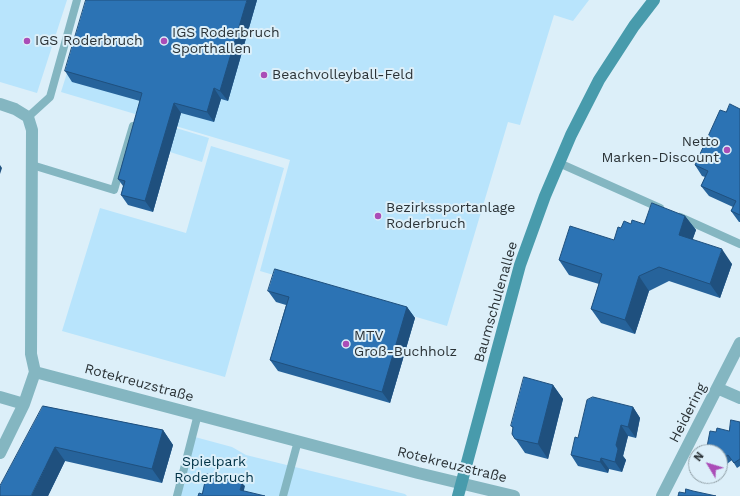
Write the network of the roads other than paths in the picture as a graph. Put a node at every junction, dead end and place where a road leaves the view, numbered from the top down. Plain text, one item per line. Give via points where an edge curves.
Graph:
1 (77, 0) edge
2 (654, 0) edge
3 (0, 104) edge
4 (28, 117) junction
5 (133, 126) edge
6 (559, 163) junction
7 (32, 165) junction
8 (740, 244) edge
9 (740, 343) edge
10 (35, 372) junction
11 (717, 388) junction
12 (0, 397) edge
13 (740, 398) edge
14 (24, 404) junction
15 (198, 414) junction
16 (298, 441) junction
17 (0, 453) edge
18 (461, 483) junction
19 (177, 496) edge
20 (283, 496) edge
21 (458, 496) edge
22 (514, 496) edge
23 (662, 496) edge

1 - 4 lane via 50,97
2 - 6 main road, Baumschulenallee via 599,80
3 - 4 street
4 - 7 street via 32,130
5 - 7 lane via 114,190
6 - 8 lane
6 - 18 main road, Baumschulenallee via 520,265
7 - 10 street via 30,354
9 - 11 street, Heidering
10 - 14 street
10 - 15 street, Rotekreuzstraße
11 - 13 street
11 - 23 street, Heidering
12 - 14 street
14 - 17 street
15 - 16 street, Rotekreuzstraße
15 - 19 lane
16 - 18 street, Rotekreuzstraße
16 - 20 lane
18 - 21 main road, Baumschulenallee
18 - 22 street, Rotekreuzstraße

